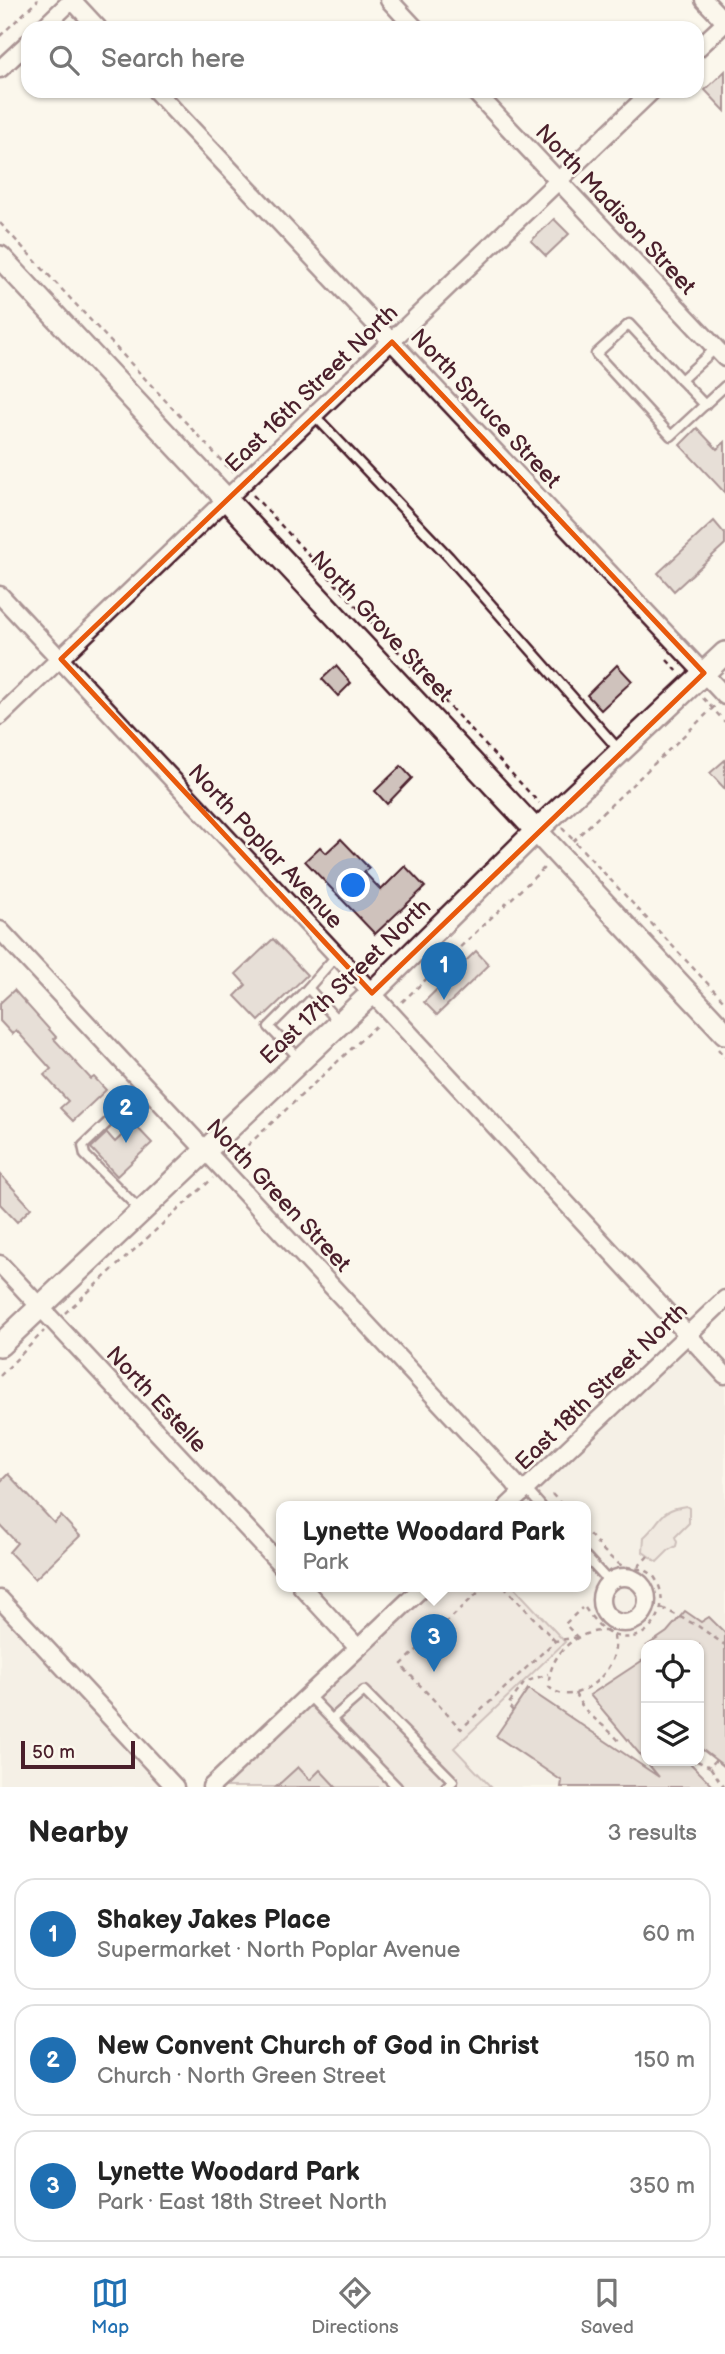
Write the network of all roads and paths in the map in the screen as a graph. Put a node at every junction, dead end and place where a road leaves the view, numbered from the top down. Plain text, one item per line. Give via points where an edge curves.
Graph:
1 (38, 0) edge
2 (72, 0) edge
3 (389, 0) edge
4 (704, 0) edge
5 (50, 21) edge
6 (92, 21) edge
7 (408, 21) edge
8 (725, 23) edge
9 (0, 36) edge
10 (704, 42) edge
11 (21, 50) edge
12 (0, 69) edge
13 (163, 98) edge
14 (481, 98) edge
15 (645, 98) edge
16 (559, 181) junction
17 (0, 223) edge
18 (0, 257) edge
19 (392, 342) junction
20 (720, 353) edge
21 (681, 380) junction
22 (725, 386) edge
23 (705, 405) junction
24 (314, 416) junction
25 (236, 491) junction
26 (0, 595) edge
27 (725, 653) edge
28 (61, 659) junction
29 (704, 673) junction
30 (721, 699) edge
31 (0, 716) edge
32 (621, 751) junction
33 (544, 823) junction
34 (566, 847) junction
35 (0, 930) edge
36 (337, 955) junction
37 (308, 988) junction
38 (372, 993) junction
39 (725, 1002) edge
40 (390, 1012) junction
41 (340, 1024) junction
42 (725, 1033) edge
43 (301, 1060) junction
44 (146, 1086) junction
45 (206, 1150) junction
46 (224, 1168) junction
47 (141, 1212) junction
48 (0, 1264) edge
49 (725, 1299) edge
50 (47, 1315) junction
51 (687, 1335) junction
52 (0, 1345) edge
53 (725, 1375) edge
54 (0, 1376) edge
55 (524, 1491) junction
56 (552, 1494) dead end
57 (513, 1501) edge
58 (535, 1501) edge
59 (558, 1501) edge
60 (591, 1536) edge
61 (648, 1556) dead end
62 (276, 1560) edge
63 (591, 1563) edge
64 (638, 1567) junction
65 (610, 1583) dead end
66 (307, 1592) edge
67 (418, 1592) edge
68 (479, 1592) edge
69 (510, 1592) edge
70 (0, 1599) edge
71 (662, 1608) junction
72 (605, 1631) junction
73 (612, 1635) junction
74 (578, 1637) junction
75 (555, 1641) junction
76 (725, 1645) edge
77 (358, 1648) junction
78 (548, 1674) junction
79 (575, 1692) junction
80 (309, 1695) junction
81 (513, 1712) dead end
82 (331, 1719) junction
83 (619, 1741) dead end
84 (716, 1760) dead end
85 (704, 1764) edge
86 (710, 1767) junction
87 (175, 1787) edge
88 (211, 1787) edge
89 (397, 1787) edge
90 (446, 1787) edge
91 (724, 1787) edge

1 - 9 path
2 - 5 street
2 - 6 street
3 - 7 street
4 - 8 street
8 - 10 street
11 - 12 street
13 - 19 street, North Spruce Street
14 - 16 street, North Madison Street
15 - 16 street, East 16th Street North
16 - 19 street, East 16th Street North
16 - 20 street, North Madison Street
17 - 25 path
18 - 25 street, North Grove Street
19 - 24 street, East 16th Street North
19 - 29 street, North Spruce Street
20 - 21 lane
21 - 23 lane
21 - 23 lane via 629,324 596,354 671,436
22 - 23 lane
24 - 25 street, East 16th Street North
24 - 32 lane via 449,557
25 - 28 street, East 16th Street North
25 - 33 street, North Grove Street
25 - 33 path
26 - 28 street, North Poplar Avenue
27 - 29 street, East 17th Street North
28 - 31 street, East 16th Street North
28 - 36 street, North Poplar Avenue
29 - 30 street, North Spruce Street
29 - 32 street, East 17th Street North
30 - 34 path
32 - 33 street, East 17th Street North
33 - 34 street, North Grove Street
33 - 34 path
33 - 38 street, East 17th Street North
34 - 39 path
34 - 40 path
34 - 42 street, North Grove Street
35 - 44 street, North Green Street
36 - 37 lane
36 - 38 street, North Poplar Avenue
37 - 41 lane
37 - 43 lane via 269,1027
38 - 40 street, North Poplar Avenue
38 - 41 street, East 17th Street North
40 - 46 path
40 - 51 street, North Poplar Avenue
41 - 43 street, East 17th Street North
43 - 45 street, East 17th Street North
44 - 45 street, North Green Street
44 - 47 lane via 83,1146 85,1155
45 - 46 street, North Green Street
45 - 47 street, East 17th Street North
46 - 50 path
46 - 55 street, North Green Street
47 - 50 street, East 17th Street North
48 - 50 street, North Estelle
49 - 51 street, East 18th Street North
50 - 52 street, East 17th Street North
50 - 54 path
50 - 62 street, North Estelle
51 - 53 street, North Poplar Avenue
51 - 55 street, East 18th Street North
55 - 57 street, East 18th Street North
55 - 58 lane
56 - 59 path
60 - 64 path via 623,1566
61 - 64 path
63 - 65 lane
64 - 71 path via 653,1574 663,1594
66 - 77 street
67 - 77 street
68 - 75 path via 401,1665 461,1729
69 - 75 path
70 - 87 street
71 - 73 path via 658,1619 640,1634
71 - 76 path
72 - 73 path
72 - 74 path
72 - 74 path via 584,1608 565,1624
73 - 79 path via 616,1645 607,1670
74 - 75 path
74 - 78 path
77 - 80 street
78 - 79 path via 555,1693
78 - 81 path via 525,1682 508,1705
79 - 83 path via 588,1714
80 - 82 lane
80 - 88 street
82 - 89 lane
82 - 90 lane via 364,1691 453,1781
84 - 86 path
85 - 86 path
86 - 91 path

